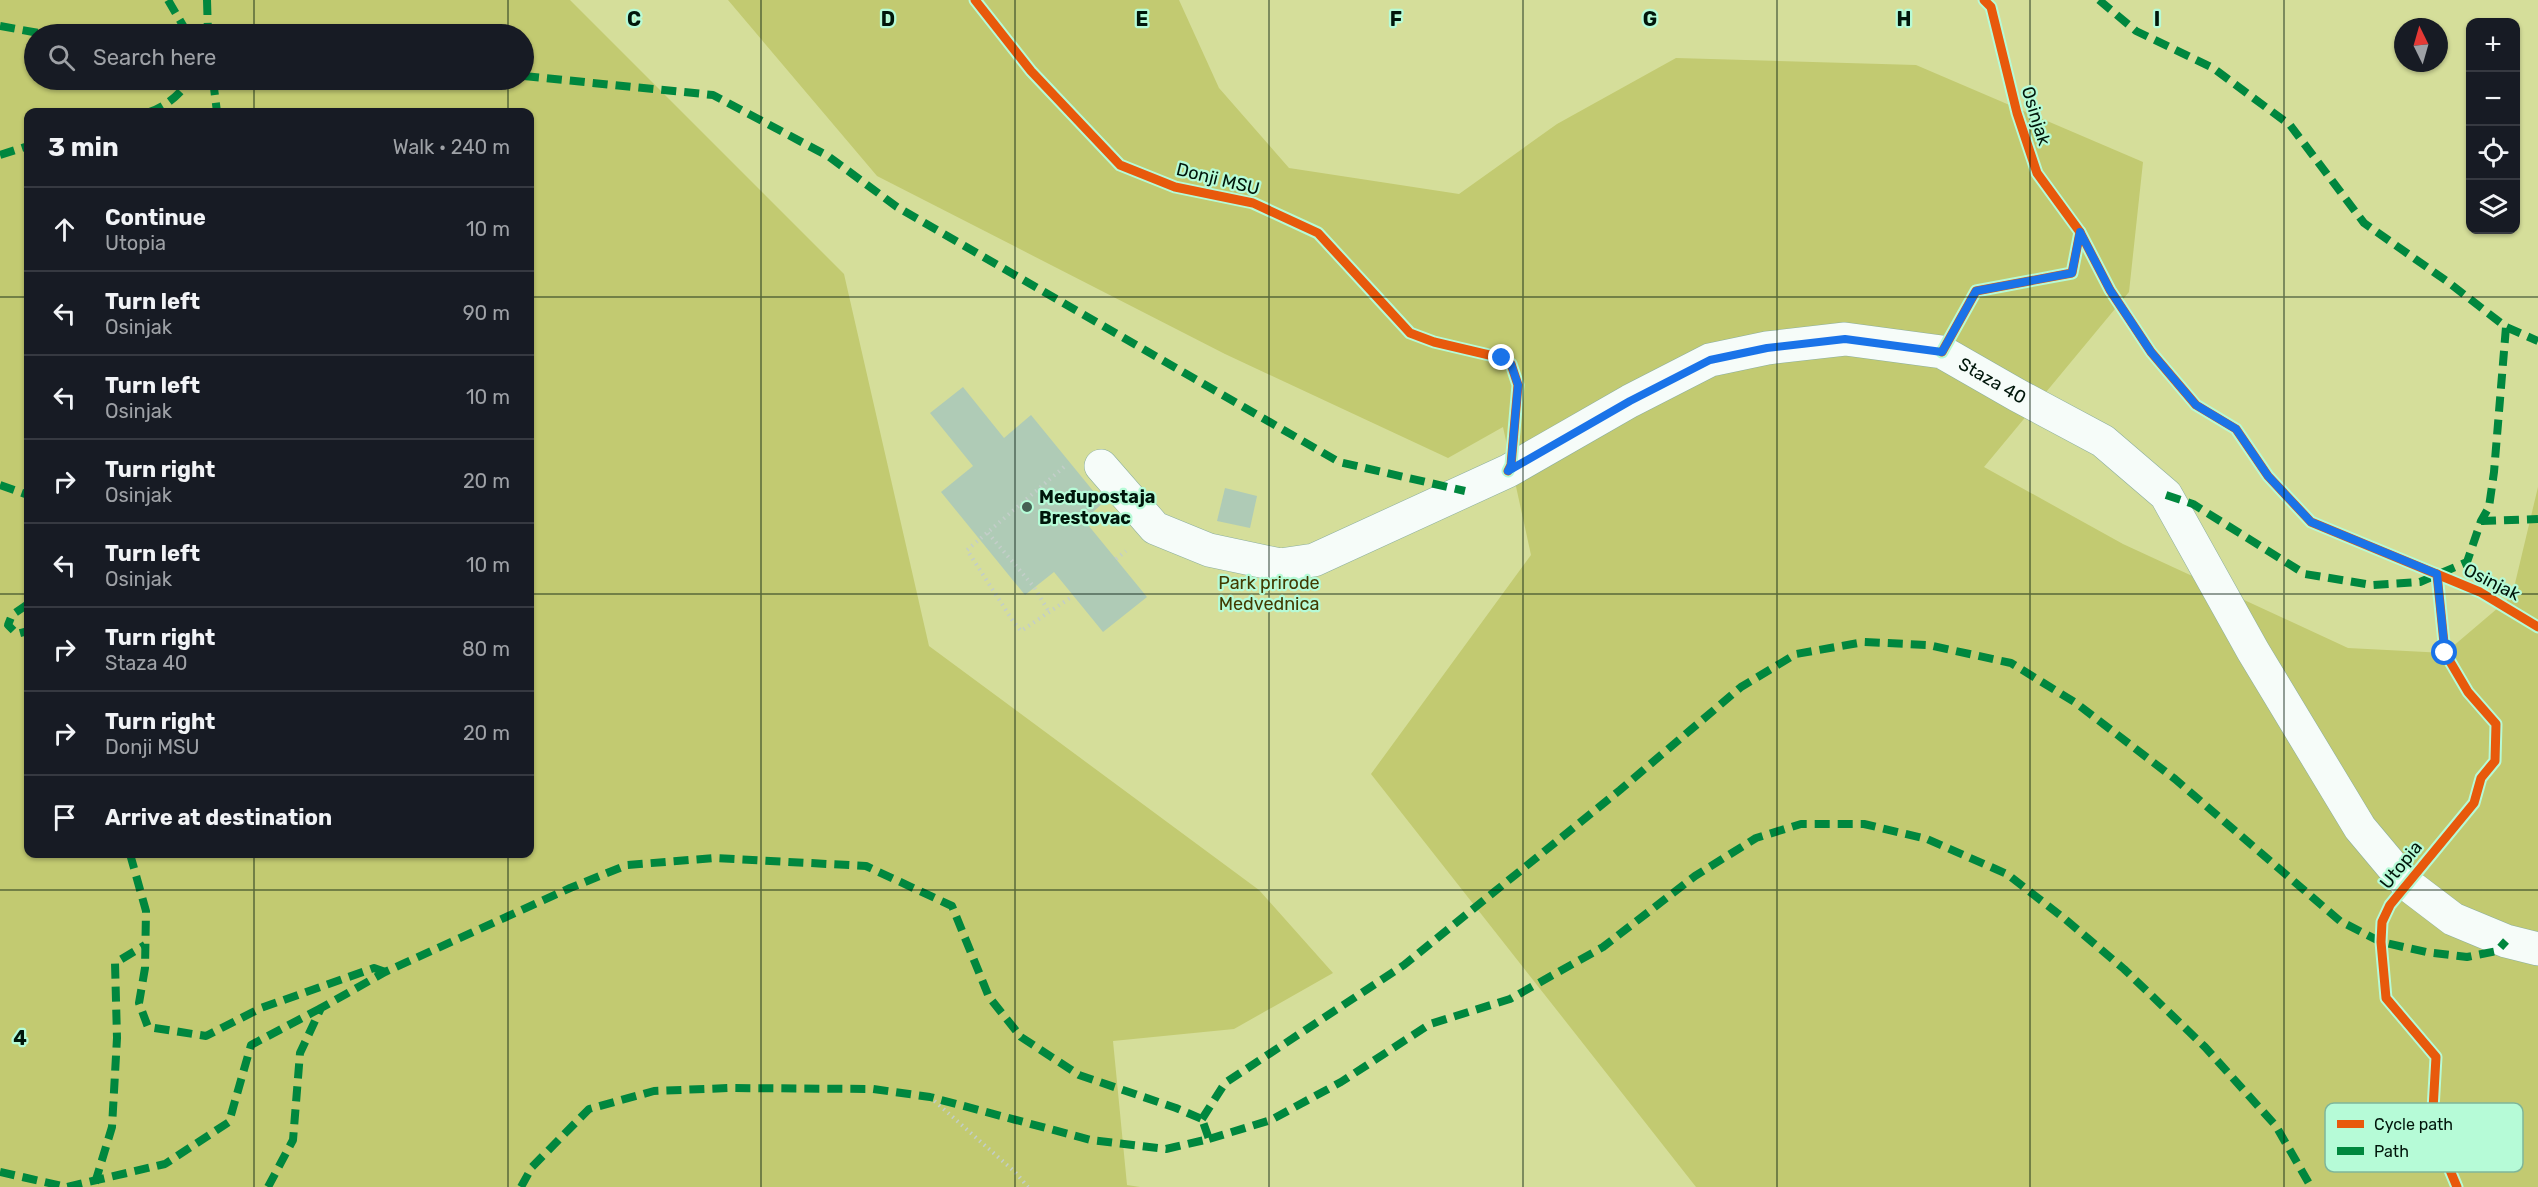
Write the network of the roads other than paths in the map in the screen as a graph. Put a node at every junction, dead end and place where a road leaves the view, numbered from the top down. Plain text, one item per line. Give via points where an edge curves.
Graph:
1 (1085, 465) road end
2 (2538, 949) edge

1 - 2 lane, Staza 40 via 1155,528 1209,550 1280,565 1314,560 1508,471 1710,360 1767,348 1845,339 1942,352 2103,441 2166,495 2253,651 2360,828 2407,884 2453,919 2506,941

